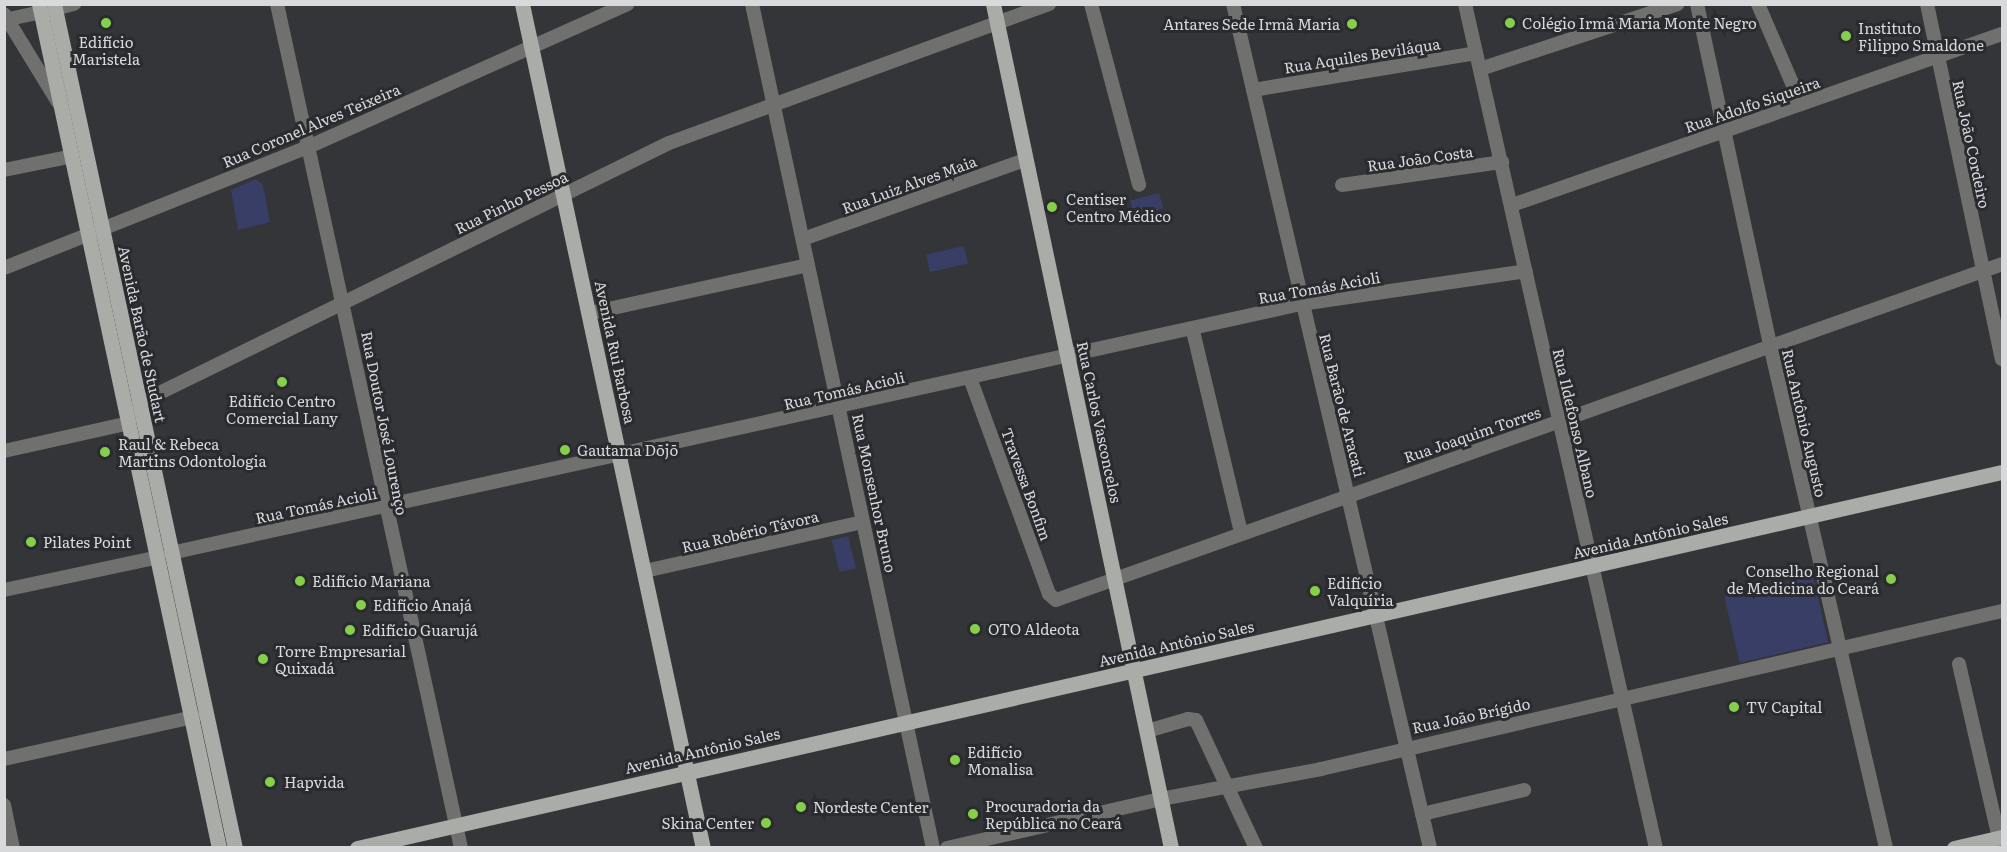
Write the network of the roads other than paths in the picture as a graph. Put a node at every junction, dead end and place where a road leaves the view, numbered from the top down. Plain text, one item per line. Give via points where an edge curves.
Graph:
1 (74, 4) edge
2 (277, 4) edge
3 (522, 4) edge
4 (627, 4) edge
5 (752, 4) edge
6 (993, 4) edge
7 (1049, 4) edge
8 (1091, 4) edge
9 (1233, 4) edge
10 (1465, 4) edge
11 (1678, 4) edge
12 (1697, 4) edge
13 (1758, 4) edge
14 (1927, 4) edge
15 (47, 7) edge
16 (6, 18) edge
17 (997, 23) junction
18 (2002, 34) edge
19 (531, 46) junction
20 (1476, 53) junction
21 (1937, 57) junction
22 (1480, 69) junction
23 (1253, 90) junction
24 (1801, 104) junction
25 (773, 105) junction
26 (62, 109) junction
27 (1725, 130) junction
28 (308, 147) junction
29 (73, 156) junction
30 (1025, 160) junction
31 (1502, 162) junction
32 (4, 170) edge
33 (1139, 185) dead end
34 (1342, 185) dead end
35 (565, 195) junction
36 (1512, 205) junction
37 (96, 231) junction
38 (803, 239) junction
39 (2002, 264) edge
40 (808, 265) junction
41 (4, 268) edge
42 (1526, 270) junction
43 (1982, 271) junction
44 (344, 300) junction
45 (1301, 304) junction
46 (590, 313) junction
47 (1193, 331) junction
48 (1770, 345) junction
49 (1068, 358) junction
50 (2002, 359) edge
51 (970, 378) junction
52 (139, 403) junction
53 (840, 408) junction
54 (1558, 421) junction
55 (129, 423) junction
56 (4, 451) edge
57 (620, 456) junction
58 (2002, 472) edge
59 (1349, 495) junction
60 (385, 507) junction
61 (1811, 517) junction
62 (863, 522) junction
63 (1241, 533) junction
64 (165, 555) junction
65 (1592, 566) junction
66 (645, 571) junction
67 (1114, 579) junction
68 (4, 590) edge
69 (1054, 600) joint
70 (2002, 611) edge
71 (1373, 615) junction
72 (1840, 648) junction
73 (1959, 664) dead end
74 (1134, 672) junction
75 (1623, 698) junction
76 (193, 717) junction
77 (908, 722) junction
78 (1147, 731) junction
79 (1406, 746) junction
80 (4, 759) edge
81 (686, 772) junction
82 (1229, 787) junction
83 (1524, 789) dead end
84 (1161, 800) junction
85 (4, 805) edge
86 (1422, 814) junction
87 (456, 825) junction
88 (2001, 837) edge
89 (13, 848) edge
90 (219, 848) edge
91 (235, 848) edge
92 (357, 848) edge
93 (460, 848) edge
94 (703, 848) edge
95 (933, 848) edge
96 (947, 848) edge
97 (1171, 848) edge
98 (1256, 848) edge
99 (1430, 848) edge
100 (1656, 848) edge
101 (1886, 848) edge
102 (1954, 848) edge

1 - 15 street
2 - 28 street, Rua Doutor José Lourenço
3 - 19 main road, Avenida Rui Barbosa
4 - 19 street, Rua Coronel Alves Teixeira
5 - 25 street, Rua Monsenhor Bruno
6 - 17 main road, Rua Carlos Vasconcelos
7 - 17 street, Rua Pinho Pessoa
8 - 33 street
9 - 23 street, Rua Barão de Aracati
10 - 20 street, Rua Ildefonso Albano
11 - 22 street
12 - 27 street, Rua Antônio Augusto
13 - 24 street
14 - 21 street, Rua João Cordeiro
15 - 16 street
15 - 26 main road, Avenida Barão de Studart
15 - 37 main road, Avenida Barão de Studart
16 - 26 street
17 - 25 street, Rua Pinho Pessoa
17 - 30 main road, Rua Carlos Vasconcelos
18 - 21 street, Rua Adolfo Siqueira
19 - 28 street, Rua Coronel Alves Teixeira
19 - 35 main road, Avenida Rui Barbosa
20 - 22 street, Rua Ildefonso Albano
20 - 23 street, Rua Aquiles Beviláqua
21 - 24 street, Rua Adolfo Siqueira
21 - 43 street, Rua João Cordeiro
22 - 31 street, Rua Ildefonso Albano
23 - 45 street, Rua Barão de Aracati
24 - 27 street, Rua Adolfo Siqueira
25 - 35 street, Rua Pinho Pessoa via 669,143
25 - 38 street, Rua Monsenhor Bruno
26 - 29 main road, Avenida Barão de Studart
27 - 36 street, Rua Adolfo Siqueira
27 - 48 street, Rua Antônio Augusto
28 - 37 street, Rua Coronel Alves Teixeira
28 - 44 street, Rua Doutor José Lourenço
29 - 32 street
29 - 37 main road, Avenida Barão de Studart
30 - 38 street, Rua Luiz Alves Maia
30 - 49 main road, Rua Carlos Vasconcelos
31 - 34 street, Rua João Costa
31 - 36 street, Rua Ildefonso Albano
35 - 44 street, Rua Pinho Pessoa
35 - 46 main road, Avenida Rui Barbosa
36 - 42 street, Rua Ildefonso Albano
37 - 41 street, Rua Coronel Alves Teixeira
37 - 52 main road, Avenida Barão de Studart
37 - 55 main road, Avenida Barão de Studart
38 - 40 street, Rua Monsenhor Bruno
39 - 43 street, Rua Joaquim Torres
40 - 46 street
40 - 53 street, Rua Monsenhor Bruno
42 - 45 street, Rua Tomás Acioli
42 - 54 street, Rua Ildefonso Albano
43 - 48 street, Rua Joaquim Torres
43 - 50 street, Rua João Cordeiro
44 - 52 street, Rua Pinho Pessoa
44 - 60 street, Rua Doutor José Lourenço
45 - 47 street, Rua Tomás Acioli
45 - 59 street, Rua Barão de Aracati
46 - 57 main road, Avenida Rui Barbosa
47 - 49 street, Rua Tomás Acioli
47 - 63 street
48 - 54 street, Rua Joaquim Torres
48 - 61 street, Rua Antônio Augusto
49 - 51 street, Rua Tomás Acioli
49 - 67 main road, Rua Carlos Vasconcelos
51 - 53 street, Rua Tomás Acioli
51 - 69 street, Travessa Bonfim
52 - 55 street
52 - 64 main road, Avenida Barão de Studart
53 - 57 street, Rua Tomás Acioli
53 - 62 street, Rua Monsenhor Bruno
54 - 59 street, Rua Joaquim Torres
54 - 65 street, Rua Ildefonso Albano
55 - 56 street
55 - 64 main road, Avenida Barão de Studart
57 - 60 street, Rua Tomás Acioli
57 - 66 main road, Avenida Rui Barbosa
58 - 61 main road, Avenida Antônio Sales
59 - 63 street, Rua Joaquim Torres
59 - 71 street, Rua Barão de Aracati
60 - 64 street, Rua Tomás Acioli
60 - 87 street, Rua Doutor José Lourenço
61 - 65 main road, Avenida Antônio Sales
61 - 72 street, Rua Antônio Augusto
62 - 66 street, Rua Robério Távora
62 - 77 street, Rua Monsenhor Bruno
63 - 67 street, Rua Joaquim Torres
64 - 68 street, Rua Tomás Acioli
64 - 76 main road, Avenida Barão de Studart
64 - 91 main road, Avenida Barão de Studart
65 - 71 main road, Avenida Antônio Sales
65 - 75 street, Rua Ildefonso Albano
66 - 81 main road, Avenida Rui Barbosa
67 - 69 street, Rua Joaquim Torres
67 - 74 main road, Rua Carlos Vasconcelos
70 - 72 street, Rua João Brígido
71 - 74 main road, Avenida Antônio Sales
71 - 79 street, Rua Barão de Aracati
72 - 75 street, Rua João Brígido
72 - 101 street, Rua Antônio Augusto
73 - 88 street
74 - 77 main road, Avenida Antônio Sales
74 - 78 main road, Rua Carlos Vasconcelos
75 - 79 street, Rua João Brígido
75 - 100 street, Rua Ildefonso Albano
76 - 80 street
76 - 90 main road, Avenida Barão de Studart
77 - 81 main road, Avenida Antônio Sales
77 - 95 street, Rua Monsenhor Bruno
78 - 82 street via 1196,720
78 - 84 main road, Rua Carlos Vasconcelos
79 - 82 street, Rua João Brígido via 1321,769
79 - 86 street, Rua Barão de Aracati
81 - 87 main road, Avenida Antônio Sales
81 - 94 main road, Avenida Rui Barbosa
82 - 84 street, Rua João Brígido
82 - 98 street
83 - 86 street
84 - 96 street, Rua João Brígido
84 - 97 main road, Rua Carlos Vasconcelos
85 - 89 street
86 - 99 street, Rua Barão de Aracati
87 - 92 main road, Avenida Antônio Sales
87 - 93 street, Rua Doutor José Lourenço
88 - 102 main road

